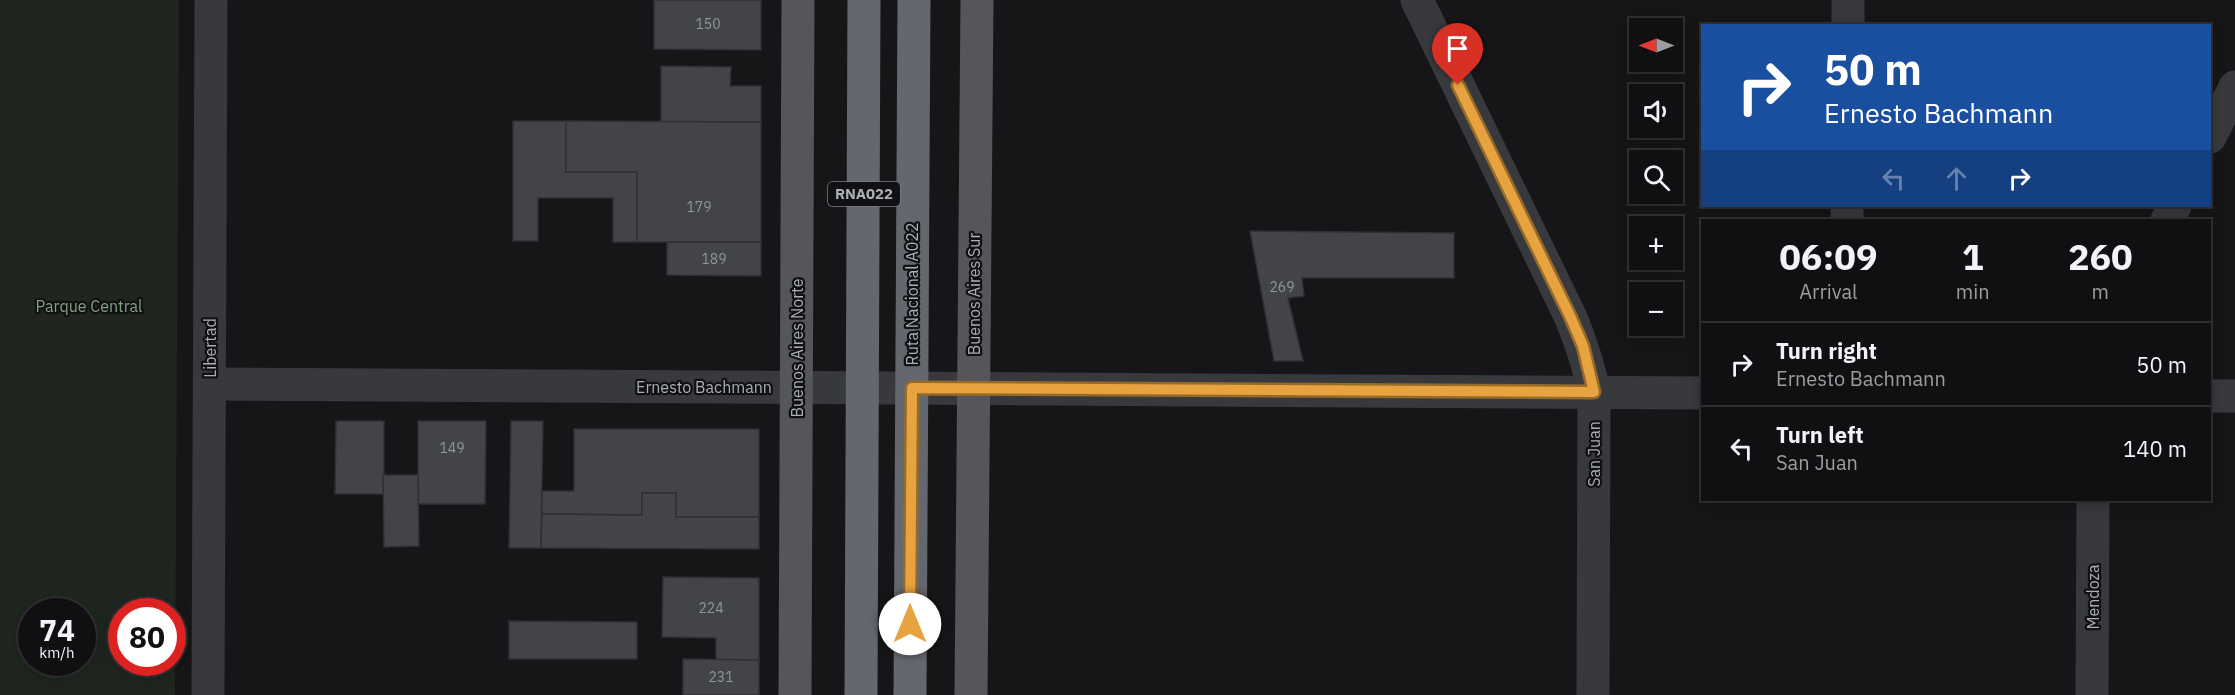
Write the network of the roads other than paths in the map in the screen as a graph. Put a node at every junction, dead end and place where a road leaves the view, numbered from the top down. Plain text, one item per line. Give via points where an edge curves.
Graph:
1 (211, 0) edge
2 (798, 0) edge
3 (864, 0) edge
4 (914, 0) edge
5 (932, 0) edge
6 (976, 0) edge
7 (1417, 0) edge
8 (1848, 0) edge
9 (1848, 24) edge
10 (914, 73) junction
11 (2235, 87) edge
12 (2211, 135) edge
13 (210, 384) junction
14 (796, 387) junction
15 (864, 388) junction
16 (912, 388) junction
17 (974, 388) junction
18 (1594, 392) junction
19 (1701, 393) edge
20 (2211, 396) edge
21 (2235, 396) edge
22 (2093, 501) edge
23 (208, 695) edge
24 (795, 695) edge
25 (861, 695) edge
26 (910, 695) edge
27 (971, 695) edge
28 (1593, 695) edge
29 (2092, 695) edge

1 - 13 street, Libertad
2 - 14 main road, Buenos Aires Norte
3 - 15 highway, RNA022
4 - 10 highway, Ruta Nacional A022 / RNA022
5 - 10 highway
6 - 17 main road, Buenos Aires Sur
7 - 18 street, San Juan via 1571,318 1583,346
8 - 9 street
10 - 16 highway, Ruta Nacional A022 / RNA022
11 - 12 street
13 - 14 street, Ernesto Bachmann
13 - 23 street, Libertad
14 - 15 street, Ernesto Bachmann
14 - 24 main road, Buenos Aires Norte
15 - 16 street, Ernesto Bachmann
15 - 25 highway, RNA022
16 - 17 street, Ernesto Bachmann
16 - 26 highway, Ruta Nacional A022 / RNA022
17 - 18 street, Ernesto Bachmann
17 - 27 main road, Buenos Aires Sur
18 - 19 street, Ernesto Bachmann
18 - 28 street, San Juan
20 - 21 street
22 - 29 street, Mendoza

